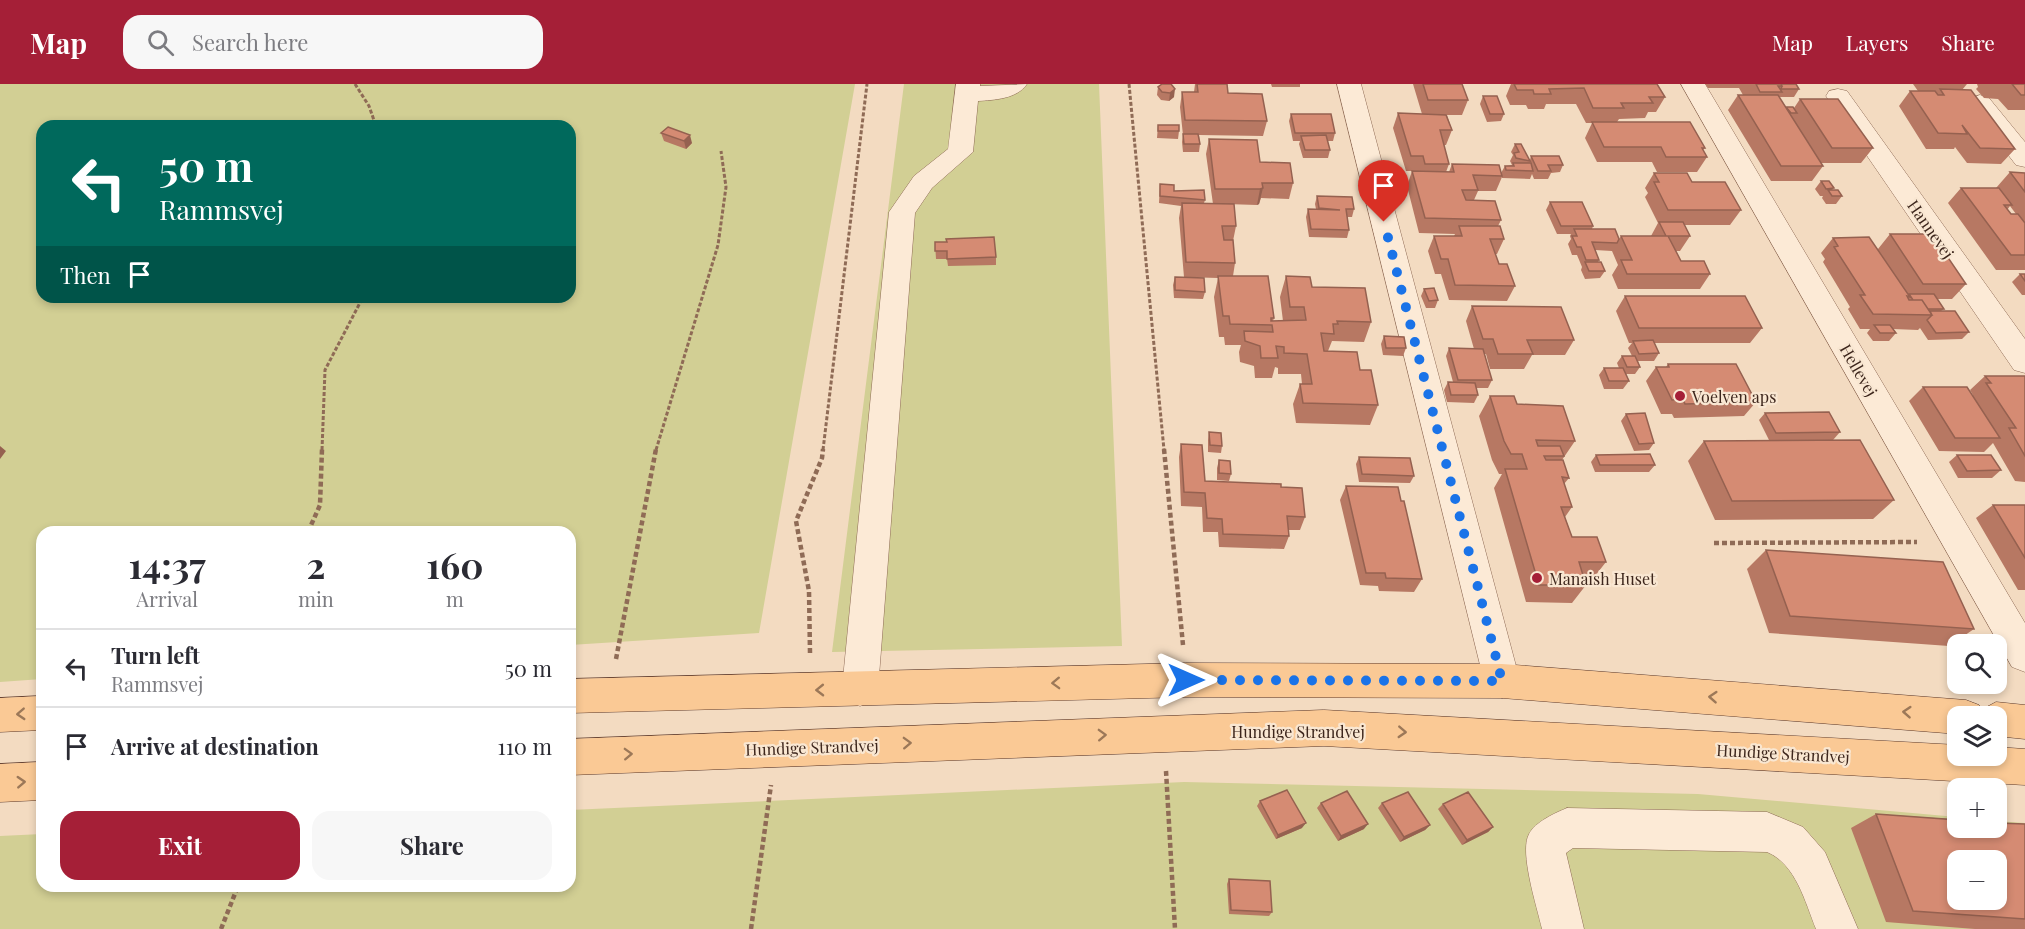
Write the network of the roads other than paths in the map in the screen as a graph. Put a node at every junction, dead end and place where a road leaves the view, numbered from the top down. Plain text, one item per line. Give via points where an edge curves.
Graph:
1 (1015, 84) edge
2 (1349, 84) edge
3 (1693, 84) edge
4 (967, 89) edge
5 (1838, 96) edge
6 (1980, 103) edge
7 (2025, 159) edge
8 (2025, 362) edge
9 (2025, 656) edge
10 (1502, 681) junction
11 (860, 689) junction
12 (576, 696) edge
13 (36, 713) edge
14 (0, 715) edge
15 (1947, 716) edge
16 (2007, 720) edge
17 (2025, 722) edge
18 (576, 757) edge
19 (2025, 766) edge
20 (36, 781) edge
21 (0, 783) edge
22 (1563, 929) edge
23 (1837, 929) edge

1 - 4 street via 995,93
2 - 10 street
3 - 9 street, Hellevej
4 - 11 street via 960,152 923,182 902,212
5 - 8 street, Hannevej
6 - 7 street
10 -> 11 main road via 1186,680
15 -> 10 main road
11 -> 12 main road
13 -> 14 main road
16 - 17 main road
18 -> 19 main road, Hundige Strandvej via 1324,728
21 -> 20 main road
22 - 23 street via 1544,846 1567,828 1767,832 1789,841 1811,866

